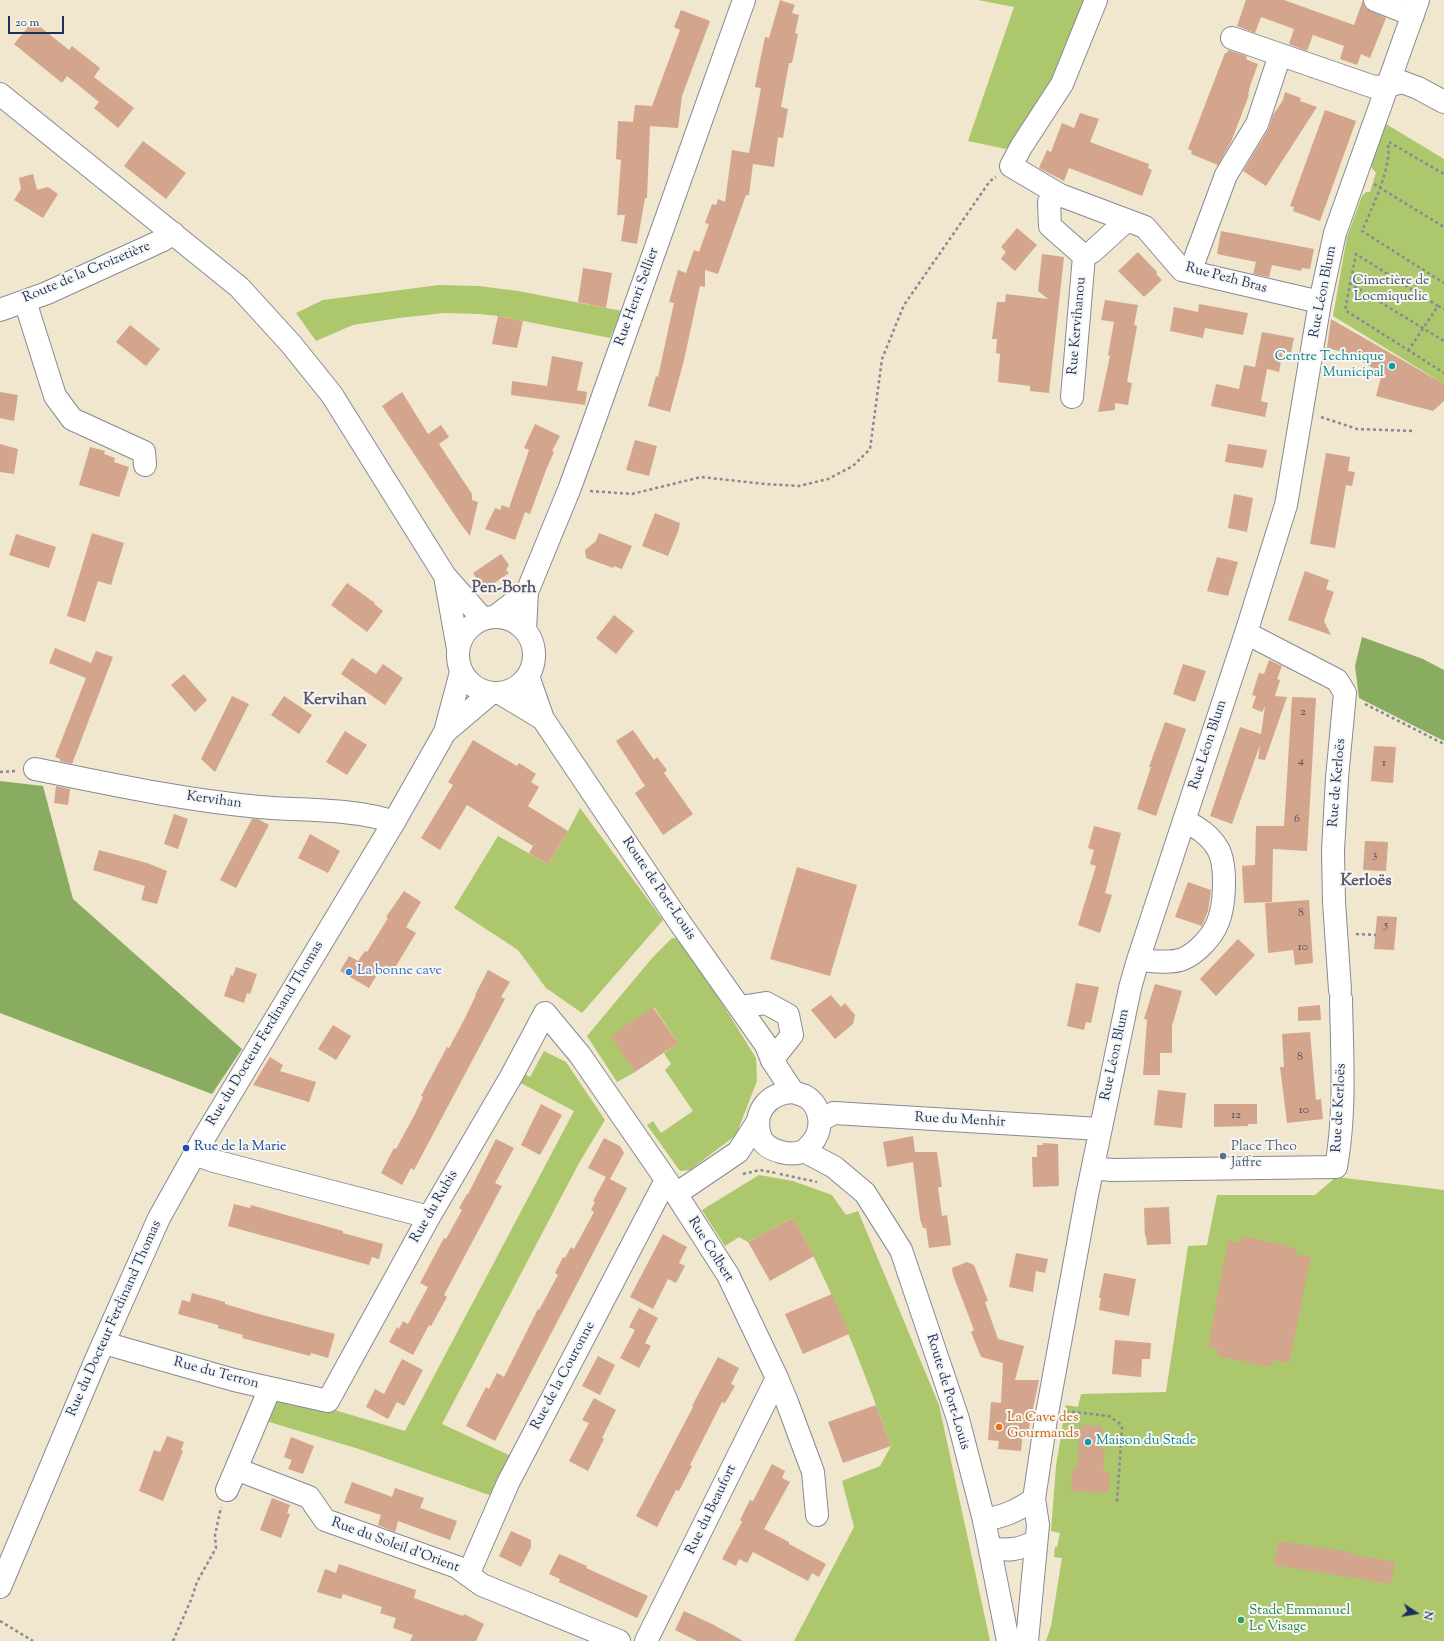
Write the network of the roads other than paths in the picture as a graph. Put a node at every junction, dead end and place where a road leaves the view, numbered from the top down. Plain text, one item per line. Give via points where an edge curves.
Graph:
1 (744, 0) edge
2 (1096, 0) edge
3 (1375, 0) edge
4 (1415, 7) edge
5 (1232, 38) dead end
6 (1280, 55) junction
7 (1388, 86) junction
8 (0, 94) edge
9 (1444, 102) edge
10 (1060, 196) junction
11 (1126, 221) junction
12 (173, 233) junction
13 (1084, 256) junction
14 (1190, 272) junction
15 (26, 301) junction
16 (1320, 302) junction
17 (0, 310) edge
18 (1072, 397) dead end
19 (146, 465) dead end
20 (445, 576) junction
21 (527, 592) junction
22 (489, 618) junction
23 (525, 630) junction
24 (1246, 633) junction
25 (458, 648) junction
26 (461, 672) junction
27 (528, 676) junction
28 (495, 693) junction
29 (544, 719) junction
30 (445, 732) junction
31 (35, 769) dead end
32 (1184, 820) junction
33 (394, 822) junction
34 (1138, 960) junction
35 (740, 1007) junction
36 (545, 1014) joint
37 (772, 1060) junction
38 (793, 1092) junction
39 (772, 1097) junction
40 (758, 1121) junction
41 (820, 1125) junction
42 (1100, 1129) junction
43 (772, 1149) junction
44 (804, 1151) junction
45 (738, 1152) junction
46 (194, 1154) junction
47 (834, 1167) junction
48 (1093, 1168) junction
49 (671, 1187) junction
50 (429, 1216) junction
51 (104, 1343) junction
52 (777, 1378) junction
53 (270, 1388) junction
54 (328, 1401) joint
55 (236, 1469) junction
56 (227, 1490) road end
57 (1034, 1499) junction
58 (817, 1515) dead end
59 (984, 1520) junction
60 (1036, 1541) junction
61 (990, 1548) junction
62 (468, 1575) junction
63 (0, 1587) edge
64 (618, 1641) edge
65 (646, 1641) edge
66 (1008, 1641) edge
67 (1028, 1641) edge

1 - 21 street, Rue Henri Sellier via 569,490
2 - 10 street, Rue Pezh Bras via 1062,84 1011,166
3 - 4 street
4 - 7 street, Rue Léon Blum
5 - 6 street
6 - 7 street via 1374,87
6 - 14 street via 1257,124 1226,175
7 - 9 street via 1402,82
7 - 16 street, Rue Léon Blum via 1335,233
8 - 12 street
10 - 11 street, Rue Pezh Bras
10 - 13 street via 1049,202 1050,226
11 - 13 street via 1092,252
11 - 14 street, Rue Pezh Bras via 1145,227 1182,270
12 - 15 street, Route de la Croizetière via 164,240
12 - 20 street via 239,287 332,395
13 - 18 street, Rue Kervihanou
14 - 16 street, Rue Pezh Bras
15 - 17 street, Route de la Croizetière
15 - 19 street via 55,396 72,419 144,452
16 - 24 street, Rue Léon Blum via 1286,505
20 - 22 street
20 - 25 street
21 - 22 street, Rue Henri Sellier
21 - 23 street, Rue Henri Sellier
22 - 23 street via 510,620
22 - 25 street via 468,628
23 - 27 street via 533,647 533,664
24 - 32 street, Rue Léon Blum
24 - 48 street, Rue de Kerloës via 1332,677 1342,686 1345,693 1333,851 1343,1083 1336,1166 1112,1170
25 - 26 street
26 - 28 street via 472,685 484,692
26 - 30 street, Rue du Docteur Ferdinand Thomas
27 - 28 street via 515,688
27 - 29 street
28 - 29 street
28 - 30 street, Rue du Docteur Ferdinand Thomas
29 - 35 street, Route de Port-Louis via 678,920
30 - 33 street, Rue du Docteur Ferdinand Thomas
31 - 33 street, Kervihan via 165,795 258,807 369,815
32 - 34 street, Rue Léon Blum
32 - 34 street via 1206,833 1219,850 1224,870 1224,893 1218,922 1202,946 1183,959 1164,962
33 - 46 street, Rue du Docteur Ferdinand Thomas
34 - 42 street, Rue Léon Blum
35 - 37 street, Route de Port-Louis via 766,1045
35 - 37 street via 766,1003 788,1015 792,1035
36 - 49 street, Rue Colbert via 580,1055
36 - 50 street, Rue du Rubis
37 - 38 street, Route de Port-Louis
37 - 39 street, Route de Port-Louis
38 - 39 street
38 - 41 street via 806,1097 815,1106
39 - 40 street via 762,1108
40 - 43 street via 761,1139
40 - 45 street
41 - 42 street, Rue du Menhir via 834,1113
41 - 44 street via 814,1141
41 - 47 street, Route de Port-Louis
42 - 48 street, Rue Léon Blum
43 - 44 street via 783,1153
43 - 45 street
44 - 47 street, Route de Port-Louis
45 - 49 street
46 - 50 street
46 - 51 street, Rue du Docteur Ferdinand Thomas via 159,1218
47 - 59 street, Route de Port-Louis via 865,1193 901,1250 958,1419
48 - 57 street, Rue Léon Blum via 1048,1409
49 - 52 street, Rue Colbert via 728,1275
49 - 62 street, Rue de la Couronne via 508,1483
50 - 54 street, Rue du Rubis
51 - 53 street, Rue du Terron
51 - 63 street, Rue du Docteur Ferdinand Thomas
52 - 58 street, Rue Colbert via 813,1472
52 - 65 street, Rue du Beaufort
53 - 54 street, Rue du Terron
53 - 55 street
55 - 56 street
55 - 62 street, Rue du Soleil d'Orient via 309,1497 325,1520 457,1567
57 - 59 street via 1019,1510
57 - 60 street, Rue Léon Blum via 1038,1525
59 - 61 street, Route de Port-Louis
60 - 61 street via 1022,1548 1006,1551
60 - 67 street, Rue Léon Blum
61 - 66 street, Route de Port-Louis
62 - 64 street, Rue du Soleil d'Orient via 482,1584

